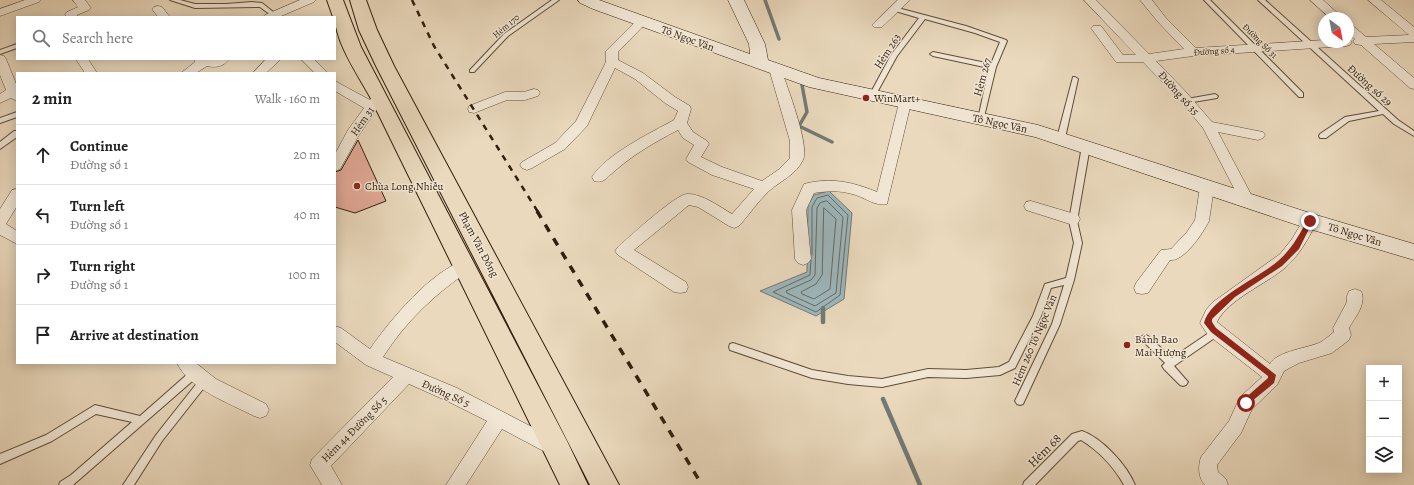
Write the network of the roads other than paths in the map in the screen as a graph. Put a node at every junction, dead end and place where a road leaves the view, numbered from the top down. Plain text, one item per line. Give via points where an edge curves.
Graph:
1 (35, 0) edge
2 (79, 0) edge
3 (173, 0) edge
4 (310, 0) edge
5 (334, 0) edge
6 (358, 0) edge
7 (556, 0) edge
8 (586, 0) edge
9 (736, 0) edge
10 (904, 0) edge
11 (1090, 0) edge
12 (1146, 0) edge
13 (1207, 0) edge
14 (1261, 0) edge
15 (1316, 0) edge
16 (1374, 0) edge
17 (894, 8) junction
18 (3, 9) edge
19 (1330, 12) edge
20 (72, 16) edge
21 (271, 16) edge
22 (923, 17) junction
23 (642, 21) junction
24 (878, 25) dead end
25 (1096, 28) dead end
26 (1354, 32) edge
27 (1414, 33) edge
28 (1414, 38) edge
29 (1364, 41) junction
30 (1354, 42) edge
31 (1310, 44) junction
32 (1318, 44) edge
33 (16, 46) edge
34 (1255, 48) junction
35 (0, 52) edge
36 (1193, 52) junction
37 (933, 54) dead end
38 (1146, 58) junction
39 (0, 59) edge
40 (203, 60) edge
41 (221, 60) edge
42 (273, 60) edge
43 (308, 60) edge
44 (83, 62) dead end
45 (612, 62) junction
46 (767, 66) junction
47 (993, 67) junction
48 (472, 71) dead end
49 (89, 72) edge
50 (188, 72) edge
51 (260, 72) edge
52 (321, 72) edge
53 (1075, 79) dead end
54 (336, 85) edge
55 (1414, 86) edge
56 (534, 93) dead end
57 (15, 95) edge
58 (872, 96) junction
59 (1215, 96) dead end
60 (1301, 96) dead end
61 (0, 98) edge
62 (1187, 101) junction
63 (375, 102) junction
64 (905, 103) junction
65 (474, 109) dead end
66 (1384, 112) junction
67 (16, 114) edge
68 (981, 119) junction
69 (0, 121) edge
70 (680, 123) junction
71 (1208, 126) junction
72 (16, 134) edge
73 (1414, 134) edge
74 (1258, 135) dead end
75 (1323, 136) dead end
76 (1061, 138) junction
77 (0, 146) edge
78 (1086, 146) junction
79 (336, 164) edge
80 (527, 165) dead end
81 (599, 177) dead end
82 (764, 187) junction
83 (1207, 187) junction
84 (16, 196) edge
85 (1247, 200) junction
86 (1031, 206) dead end
87 (1073, 219) junction
88 (0, 221) edge
89 (1310, 221) junction
90 (0, 228) edge
91 (16, 237) edge
92 (1414, 252) edge
93 (803, 260) dead end
94 (465, 266) junction
95 (1070, 280) junction
96 (680, 287) dead end
97 (1142, 288) dead end
98 (1355, 296) dead end
99 (1216, 332) junction
100 (336, 334) edge
101 (1145, 340) dead end
102 (732, 347) dead end
103 (372, 360) junction
104 (1171, 363) junction
105 (195, 373) edge
106 (1272, 375) junction
107 (406, 376) junction
108 (1183, 382) dead end
109 (1020, 401) dead end
110 (260, 410) dead end
111 (499, 418) junction
112 (140, 420) junction
113 (558, 450) junction
114 (0, 459) edge
115 (64, 485) edge
116 (128, 485) edge
117 (333, 485) edge
118 (455, 485) edge
119 (574, 485) edge
120 (605, 485) edge
121 (1028, 485) edge
122 (1130, 485) edge
123 (1219, 485) edge

1 - 18 street
2 - 20 street via 85,8 71,14
3 - 21 lane via 196,6 262,5
4 - 21 street
5 - 63 highway, Phạm Văn Đồng
6 - 120 highway, Phạm Văn Đồng via 368,30 385,66
7 - 48 lane, Hẻm 170 via 506,36
8 - 23 main road, Tô Ngọc Vân
9 - 46 main road
10 - 17 street
11 - 38 street, Đường số 35
12 - 36 street
13 - 34 lane, Đường Số 31
14 - 31 lane, Đường số 29
15 - 19 street
16 - 27 street
17 - 22 lane
17 - 24 street
22 - 47 lane, Hẻm 267 via 981,32 1004,41
22 - 58 lane, Hẻm 263 via 894,55
23 - 45 street via 612,51
23 - 46 main road, Tô Ngọc Vân
25 - 38 street, Đường số 4 via 1120,60
26 - 29 street
28 - 29 street, Đường số 4
29 - 30 street, Đường số 4
29 - 55 street
31 - 32 street, Đường số 4
31 - 34 street, Đường số 4
31 - 66 lane, Đường số 29
33 - 35 lane
34 - 36 street, Đường số 4
34 - 60 lane, Đường Số 31
36 - 38 street, Đường số 4
37 - 47 lane
38 - 62 street, Đường số 35
39 - 57 street
40 - 41 street via 215,64
40 - 50 street
42 - 51 street
43 - 52 street
44 - 49 street
45 - 70 street via 639,76 686,109
45 - 80 street via 582,123 560,146
46 - 58 main road, Tô Ngọc Vân via 815,83
46 - 82 street via 797,141 797,159 783,174
47 - 68 lane, Hẻm 267
53 - 76 lane
54 - 63 street
56 - 65 street via 525,96 505,96
57 - 61 street
58 - 64 main road, Tô Ngọc Vân
59 - 62 lane
62 - 71 street, Đường số 35
63 - 79 street, Hẻm 31 via 353,133
63 - 94 highway, Phạm Văn Đồng
64 - 68 main road, Tô Ngọc Vân
64 - 93 street via 882,200 855,189 833,185 808,188 799,210
66 - 73 lane, Đường số 29
66 - 75 lane via 1347,119
67 - 69 lane
68 - 76 main road, Tô Ngọc Vân
70 - 81 street via 620,159
70 - 82 street via 688,135 702,144 693,158 717,171
71 - 74 street
71 - 85 street, Đường số 35
72 - 77 lane
76 - 78 main road, Tô Ngọc Vân
78 - 83 main road, Tô Ngọc Vân
78 - 87 lane, Hẻm 260 Tô Ngọc Vân
82 - 96 street via 734,222 702,202 687,199 623,251
83 - 85 main road, Tô Ngọc Vân
83 - 97 street via 1199,227 1174,255 1166,254
84 - 88 street
85 - 89 main road, Tô Ngọc Vân
86 - 87 street
87 - 95 lane, Hẻm 260 Tô Ngọc Vân via 1078,243
89 - 92 main road, Tô Ngọc Vân
89 - 99 street via 1296,247 1280,264 1232,295 1209,317 1208,323
90 - 91 street
94 - 103 street via 414,304 390,332
94 - 113 highway, Phạm Văn Đồng
95 - 102 lane via 1048,286 1037,316 1012,365 1000,371 966,374 928,373 882,383 848,380 812,374
95 - 109 lane, Hẻm 260 Tô Ngọc Vân via 1056,324
98 - 106 street via 1355,303 1342,328 1343,335 1339,339 1326,348 1295,357 1278,366
99 - 104 lane
99 - 106 street
100 - 103 street, Đường Số 5
101 - 104 lane
103 - 107 street, Đường Số 5
104 - 108 lane via 1167,366
105 - 110 street
105 - 112 lane
105 - 116 lane via 159,438
106 - 123 street via 1271,380 1246,403 1235,427 1208,463 1209,476
107 - 111 street, Đường Số 5 via 451,394
107 - 117 street, Hẻm 44 Đường Số 5 via 319,464
111 - 113 street, Đường Số 5
111 - 118 street
112 - 114 lane via 95,409 49,438
112 - 115 lane
113 - 119 highway, Phạm Văn Đồng
121 - 122 lane, Hẻm 68 via 1075,437 1082,435 1094,442 1122,472

